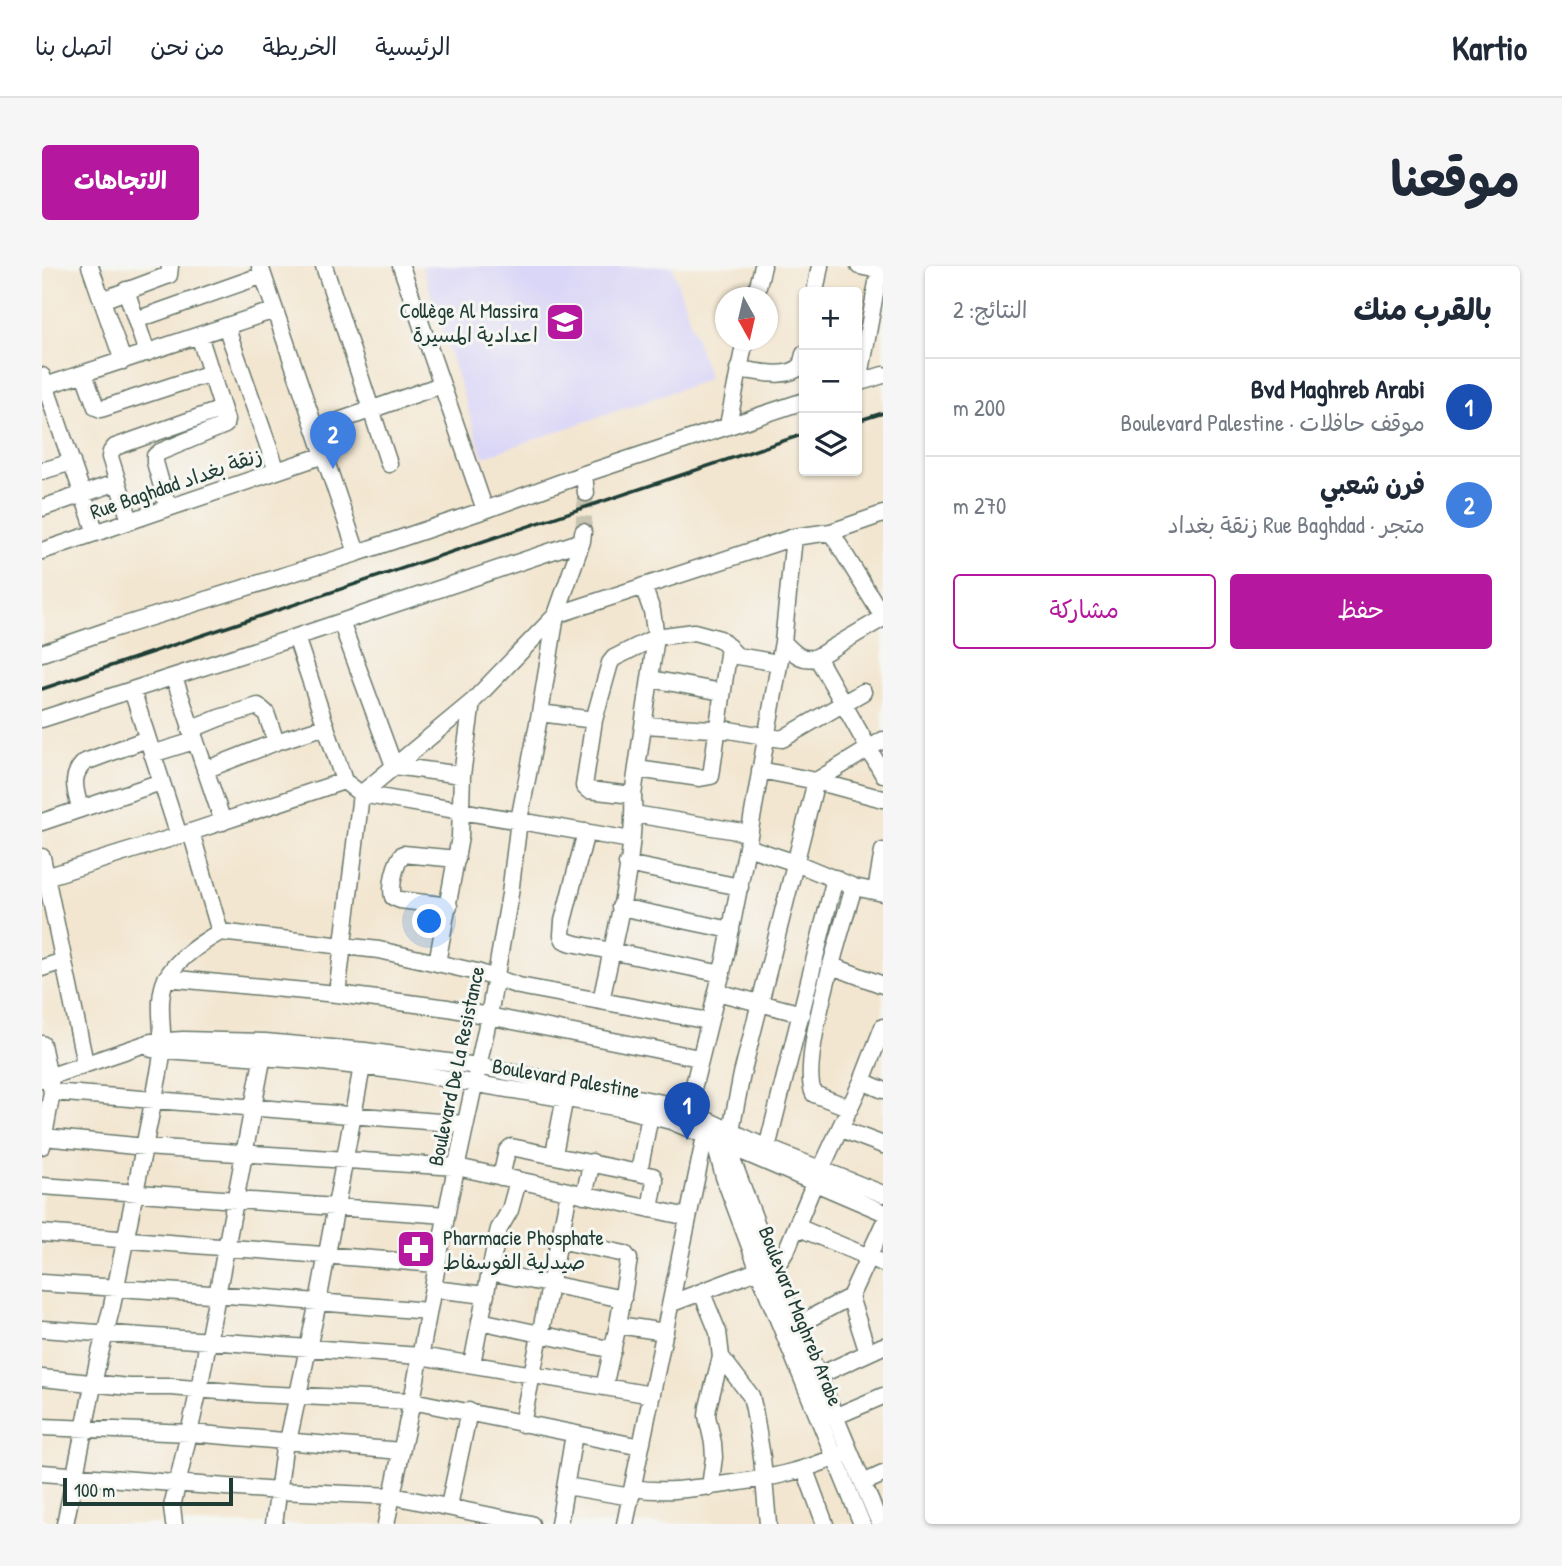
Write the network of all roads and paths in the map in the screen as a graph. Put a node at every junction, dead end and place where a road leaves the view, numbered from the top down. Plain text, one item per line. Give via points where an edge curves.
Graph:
1 (90, 266) edge
2 (324, 266) edge
3 (401, 266) edge
4 (763, 266) edge
5 (820, 266) edge
6 (859, 266) edge
7 (881, 269) edge
8 (170, 270) edge
9 (262, 271) edge
10 (758, 287) edge
11 (816, 287) edge
12 (126, 290) junction
13 (102, 300) junction
14 (178, 305) junction
15 (275, 310) junction
16 (136, 320) junction
17 (226, 326) junction
18 (199, 335) junction
19 (883, 339) edge
20 (866, 344) junction
21 (743, 350) edge
22 (147, 353) junction
23 (123, 361) junction
24 (862, 364) edge
25 (799, 367) edge
26 (738, 369) junction
27 (792, 372) junction
28 (84, 373) junction
29 (211, 373) junction
30 (883, 375) edge
31 (44, 381) edge
32 (862, 382) edge
33 (441, 385) junction
34 (799, 402) edge
35 (370, 408) junction
36 (222, 409) junction
37 (728, 425) junction
38 (316, 429) junction
39 (324, 455) junction
40 (72, 463) junction
41 (388, 464) dead end
42 (42, 471) edge
43 (277, 471) junction
44 (583, 474) junction
45 (118, 482) junction
46 (586, 493) tunnel mouth
47 (83, 495) junction
48 (42, 508) edge
49 (169, 508) junction
50 (485, 510) junction
51 (883, 514) edge
52 (131, 521) junction
53 (831, 532) junction
54 (96, 533) junction
55 (794, 537) junction
56 (42, 551) edge
57 (357, 553) junction
58 (643, 586) junction
59 (556, 615) junction
60 (883, 618) edge
61 (341, 622) junction
62 (656, 637) junction
63 (296, 638) junction
64 (783, 642) junction
65 (729, 647) junction
66 (42, 653) edge
67 (817, 657) junction
68 (778, 663) junction
69 (174, 677) junction
70 (651, 680) junction
71 (132, 690) junction
72 (863, 691) dead end
73 (722, 692) junction
74 (472, 702) junction
75 (845, 703) junction
76 (540, 713) junction
77 (42, 719) edge
78 (594, 720) junction
79 (644, 725) junction
80 (326, 726) junction
81 (716, 729) junction
82 (192, 735) junction
83 (767, 735) junction
84 (276, 742) junction
85 (876, 744) edge
86 (149, 747) junction
87 (394, 766) junction
88 (637, 769) junction
89 (205, 770) junction
90 (760, 770) junction
91 (883, 774) edge
92 (462, 775) junction
93 (344, 781) junction
94 (816, 781) junction
95 (161, 782) junction
96 (361, 794) junction
97 (633, 795) junction
98 (883, 799) edge
99 (80, 809) junction
100 (462, 811) junction
101 (634, 814) junction
102 (519, 820) junction
103 (42, 822) edge
104 (223, 822) junction
105 (586, 832) junction
106 (185, 834) junction
107 (631, 840) junction
108 (748, 840) junction
109 (883, 850) edge
110 (42, 857) edge
111 (457, 859) junction
112 (796, 863) junction
113 (627, 864) junction
114 (46, 877) junction
115 (835, 878) junction
116 (740, 887) junction
117 (854, 887) junction
118 (880, 892) edge
119 (449, 905) junction
120 (620, 907) junction
121 (731, 930) junction
122 (220, 932) junction
123 (344, 946) junction
124 (611, 951) junction
125 (63, 961) junction
126 (438, 963) junction
127 (832, 966) junction
128 (42, 968) edge
129 (722, 974) junction
130 (175, 975) junction
131 (496, 978) junction
132 (883, 985) edge
133 (717, 992) junction
134 (337, 994) junction
135 (601, 1001) junction
136 (762, 1003) junction
137 (802, 1014) junction
138 (489, 1016) junction
139 (709, 1021) junction
140 (883, 1028) edge
141 (42, 1044) edge
142 (162, 1045) junction
143 (264, 1050) junction
144 (699, 1058) junction
145 (363, 1059) junction
146 (85, 1063) junction
147 (478, 1066) junction
148 (862, 1081) junction
149 (48, 1083) edge
150 (474, 1083) junction
151 (883, 1090) edge
152 (565, 1097) junction
153 (153, 1099) junction
154 (254, 1108) junction
155 (850, 1108) junction
156 (688, 1109) junction
157 (650, 1115) junction
158 (351, 1117) junction
159 (466, 1124) junction
160 (841, 1129) junction
161 (718, 1133) junction
162 (43, 1142) edge
163 (883, 1146) edge
164 (145, 1147) junction
165 (767, 1148) junction
166 (246, 1153) junction
167 (554, 1154) junction
168 (344, 1159) junction
169 (592, 1162) junction
170 (457, 1167) junction
171 (639, 1172) junction
172 (501, 1177) junction
173 (817, 1177) junction
174 (518, 1181) junction
175 (42, 1186) edge
176 (576, 1193) junction
177 (134, 1194) junction
178 (883, 1194) edge
179 (236, 1201) junction
180 (335, 1207) junction
181 (650, 1209) junction
182 (883, 1212) edge
183 (446, 1215) junction
184 (688, 1217) junction
185 (883, 1225) edge
186 (797, 1227) junction
187 (42, 1233) edge
188 (124, 1240) junction
189 (559, 1240) junction
190 (226, 1247) junction
191 (327, 1254) junction
192 (876, 1260) edge
193 (436, 1264) junction
194 (765, 1268) junction
195 (490, 1272) junction
196 (550, 1282) junction
197 (42, 1283) edge
198 (115, 1287) junction
199 (433, 1289) junction
200 (702, 1293) junction
201 (216, 1295) junction
202 (485, 1295) junction
203 (850, 1297) junction
204 (623, 1299) junction
205 (318, 1302) junction
206 (672, 1303) junction
207 (428, 1311) junction
208 (480, 1321) junction
209 (618, 1325) junction
210 (797, 1325) junction
211 (42, 1329) edge
212 (539, 1332) junction
213 (665, 1332) junction
214 (104, 1335) junction
215 (207, 1341) junction
216 (883, 1346) edge
217 (309, 1347) junction
218 (613, 1350) junction
219 (868, 1353) junction
220 (420, 1356) junction
221 (721, 1357) junction
222 (472, 1364) junction
223 (531, 1374) junction
224 (42, 1378) edge
225 (812, 1379) junction
226 (93, 1385) junction
227 (604, 1387) junction
228 (199, 1389) junction
229 (652, 1395) junction
230 (297, 1396) junction
231 (883, 1396) edge
232 (412, 1401) junction
233 (469, 1411) junction
234 (834, 1417) junction
235 (522, 1424) junction
236 (42, 1427) edge
237 (84, 1430) junction
238 (190, 1433) junction
239 (574, 1434) junction
240 (287, 1441) junction
241 (641, 1447) junction
242 (401, 1451) junction
243 (841, 1455) junction
244 (805, 1470) junction
245 (42, 1473) edge
246 (883, 1474) edge
247 (75, 1476) junction
248 (764, 1479) junction
249 (179, 1482) junction
250 (863, 1483) junction
251 (566, 1486) junction
252 (710, 1487) junction
253 (279, 1490) junction
254 (632, 1492) junction
255 (393, 1496) junction
256 (449, 1506) junction
257 (65, 1524) edge
258 (174, 1524) edge
259 (274, 1524) edge
260 (386, 1524) edge
261 (527, 1524) edge
262 (559, 1524) edge
263 (625, 1524) edge
264 (768, 1524) edge
265 (825, 1524) edge
266 (862, 1524) edge
267 (880, 1524) edge

1 - 13 street
2 - 35 street
3 - 33 street
4 - 10 street
5 - 11 street
6 - 7 street
7 - 20 street
8 - 12 street
8 - 14 street
9 - 14 street
9 - 15 street
12 - 13 street
12 - 16 street
13 - 23 street
14 - 16 street
15 - 17 street
15 - 38 street
16 - 22 street
17 - 18 street
17 - 43 street
18 - 22 street
18 - 29 street
19 - 20 street
20 - 24 street
21 - 26 street
22 - 23 street
23 - 28 street
25 - 27 street
26 - 27 street
26 - 37 street
27 - 34 street
28 - 29 street via 96,407 101,409
28 - 31 street
29 - 36 street
30 - 32 street
31 - 40 street
33 - 35 street
33 - 50 street
34 - 37 street
35 - 38 street
35 - 41 street
36 - 45 street via 116,447 110,457
36 - 49 street via 223,428 155,456
37 - 44 street
38 - 39 street
39 - 43 street, Rue Baghdad زنقة بغداد
39 - 57 street
40 - 42 street
40 - 47 street
43 - 49 street, Rue Baghdad زنقة بغداد
44 - 46 street
44 - 50 street
45 - 47 street
45 - 52 street
47 - 48 street
47 - 54 street
49 - 52 street, Rue Baghdad زنقة بغداد
50 - 57 street
51 - 53 street
52 - 54 street, Rue Baghdad زنقة بغداد
53 - 55 street
53 - 60 street
54 - 56 street, Rue Baghdad زنقة بغداد
55 - 58 street
55 - 64 street
57 - 66 street
58 - 59 street
58 - 62 street
59 - 61 street via 583,536
59 - 74 street
59 - 76 street, Boulevard De La Resistance
60 - 67 street
61 - 63 street
61 - 87 street
62 - 65 street via 694,632 713,636
62 - 70 street
62 - 78 street via 618,654 610,663
63 - 69 street
63 - 80 street
64 - 67 street via 797,657
64 - 68 street
65 - 68 street via 737,656
65 - 73 street
67 - 75 street
68 - 83 street
69 - 71 street
69 - 82 street
70 - 73 street
70 - 79 street
71 - 77 street
71 - 86 street
72 - 75 street
73 - 81 street
74 - 87 street
74 - 92 street
75 - 83 street via 785,737
75 - 85 street
76 - 78 street
76 - 102 street, Boulevard De La Resistance
78 - 97 street via 584,786
79 - 81 street
79 - 88 street
80 - 84 street
80 - 93 street
81 - 83 street
81 - 88 street via 712,772 707,778
82 - 84 street via 219,718 258,706 266,713
82 - 86 street
82 - 89 street
83 - 90 street
84 - 89 street
85 - 91 street
85 - 94 street
86 - 95 street
86 - 99 street via 85,762 77,769 74,784
87 - 92 street
87 - 96 street
88 - 97 street
89 - 104 street
90 - 94 street
90 - 108 street
92 - 100 street
93 - 96 street
93 - 104 street
94 - 98 street
94 - 112 street
95 - 99 street
95 - 106 street
96 - 100 street
96 - 123 street
97 - 101 street
99 - 103 street
100 - 102 street
100 - 111 street
101 - 107 street
101 - 108 street
102 - 105 street
102 - 131 street, Boulevard De La Resistance
104 - 106 street
105 - 107 street
105 - 124 street via 562,935 572,943
106 - 114 street
106 - 122 street
107 - 113 street
108 - 112 street
108 - 116 street
109 - 118 street
110 - 114 street
111 - 119 street
111 - 119 street via 403,854 391,891 400,900
112 - 115 street
112 - 136 street
113 - 116 street
113 - 120 street
114 - 125 street
115 - 117 street
115 - 137 street
116 - 121 street
117 - 118 street
117 - 127 street
119 - 126 street
120 - 121 street
120 - 124 street
121 - 129 street
122 - 123 street
122 - 130 street via 202,943
123 - 126 street
123 - 134 street
124 - 129 street
124 - 135 street
125 - 128 street
125 - 146 street
126 - 131 street
127 - 132 street
127 - 155 street via 818,1019 811,1090
129 - 133 street
130 - 134 street
130 - 142 street via 162,999
131 - 135 street
131 - 138 street, Boulevard De La Resistance
133 - 136 street
133 - 139 street
134 - 138 street
135 - 139 street
136 - 137 street
136 - 161 street via 742,1074
137 - 165 street
138 - 144 street
138 - 147 street, Boulevard De La Resistance
139 - 144 street
140 - 148 street
141 - 149 street
142 - 143 street, Boulevard Palestine
142 - 146 street, Boulevard Palestine
142 - 153 street
143 - 145 street, Boulevard Palestine
143 - 154 street
144 - 156 street
145 - 147 street, Boulevard Palestine
145 - 150 street, Boulevard Palestine
145 - 158 street
146 - 149 street, Boulevard Palestine
147 - 150 street, Boulevard De La Resistance
147 - 156 street, Boulevard Palestine
148 - 151 street
148 - 155 street
149 - 153 street
149 - 162 street
150 - 152 street, Boulevard Palestine
150 - 159 street, Boulevard De La Resistance
152 - 157 street, Boulevard Palestine
152 - 167 street
153 - 154 street
153 - 164 street
154 - 158 street
154 - 166 street
155 - 160 street
156 - 161 street, Boulevard Palestine
157 - 161 street, Boulevard Palestine
157 - 171 street
158 - 159 street
158 - 168 street
159 - 170 street, Boulevard De La Resistance
160 - 163 street
160 - 173 street
161 - 165 street, Boulevard Palestine
161 - 173 street, Boulevard Palestine
161 - 184 street
161 - 194 street, Boulevard Maghreb Arabe via 724,1177
162 - 164 street
164 - 166 street
164 - 177 street
165 - 173 street, Boulevard Palestine
166 - 168 street
166 - 179 street
167 - 169 street
167 - 172 street via 511,1147
168 - 170 street
168 - 180 street
169 - 171 street
169 - 176 street
170 - 172 street
170 - 183 street, Boulevard De La Resistance
171 - 181 street via 655,1178
172 - 174 street
173 - 178 street, Boulevard Palestine
173 - 182 street, Boulevard Palestine
173 - 186 street
174 - 176 street
174 - 195 street via 499,1229
175 - 177 street
176 - 181 street
176 - 189 street
177 - 179 street
177 - 188 street
179 - 180 street
179 - 190 street
180 - 183 street
180 - 191 street
181 - 184 street
183 - 193 street, Boulevard De La Resistance
184 - 206 street
185 - 192 street
186 - 192 street
186 - 194 street via 785,1254
187 - 188 street
188 - 190 street
188 - 198 street
189 - 196 street
189 - 204 street via 627,1256 630,1263
190 - 191 street
190 - 201 street
191 - 193 street
191 - 205 street
192 - 203 street
193 - 199 street, Boulevard De La Resistance
194 - 200 street
194 - 210 street, Boulevard Maghreb Arabe
194 - 225 street, Boulevard Maghreb Arabe
195 - 196 street
195 - 202 street
196 - 204 street
196 - 212 street
197 - 198 street
198 - 201 street
198 - 214 street
199 - 202 street
199 - 207 street, Boulevard De La Resistance
200 - 206 street
200 - 221 street via 718,1332
201 - 205 street
201 - 215 street
202 - 208 street
203 - 210 street
203 - 219 street
204 - 209 street
205 - 207 street
205 - 217 street
206 - 213 street
207 - 220 street, Boulevard De La Resistance
208 - 212 street
208 - 222 street
209 - 213 street
209 - 218 street
210 - 225 street, Boulevard Maghreb Arabe
211 - 214 street
212 - 218 street
212 - 223 street
213 - 229 street
214 - 215 street
214 - 226 street
215 - 217 street
215 - 228 street
216 - 219 street
217 - 220 street
217 - 230 street
218 - 227 street
219 - 225 street
220 - 222 street
220 - 232 street, Boulevard De La Resistance
221 - 248 street via 751,1396
221 - 252 street via 707,1416 714,1457
222 - 223 street
223 - 227 street
223 - 235 street
224 - 226 street
225 - 234 street, Boulevard Maghreb Arabe
225 - 243 street, Boulevard Maghreb Arabe
226 - 228 street
226 - 237 street
227 - 229 street
228 - 230 street
228 - 238 street
229 - 241 street
230 - 232 street
230 - 240 street
231 - 234 street
232 - 233 street
232 - 242 street, Boulevard De La Resistance
233 - 235 street
233 - 256 street
234 - 243 street, Boulevard Maghreb Arabe
235 - 239 street
236 - 237 street
237 - 238 street
237 - 247 street
238 - 240 street
238 - 249 street
239 - 241 street
239 - 251 street
240 - 242 street
240 - 253 street
241 - 254 street
242 - 255 street, Boulevard De La Resistance
243 - 244 street
243 - 250 street, Boulevard Maghreb Arabe
243 - 266 street, Boulevard Maghreb Arabe
244 - 248 street
244 - 265 street
245 - 247 street
246 - 250 street
247 - 249 street
247 - 257 street
248 - 252 street
248 - 264 street
249 - 253 street
249 - 258 street via 171,1513
250 - 267 street, Boulevard Maghreb Arabe
251 - 254 street
251 - 262 street
252 - 254 street
253 - 255 street
253 - 259 street
254 - 263 street
255 - 256 street
255 - 260 street, Boulevard De La Resistance
256 - 261 street

